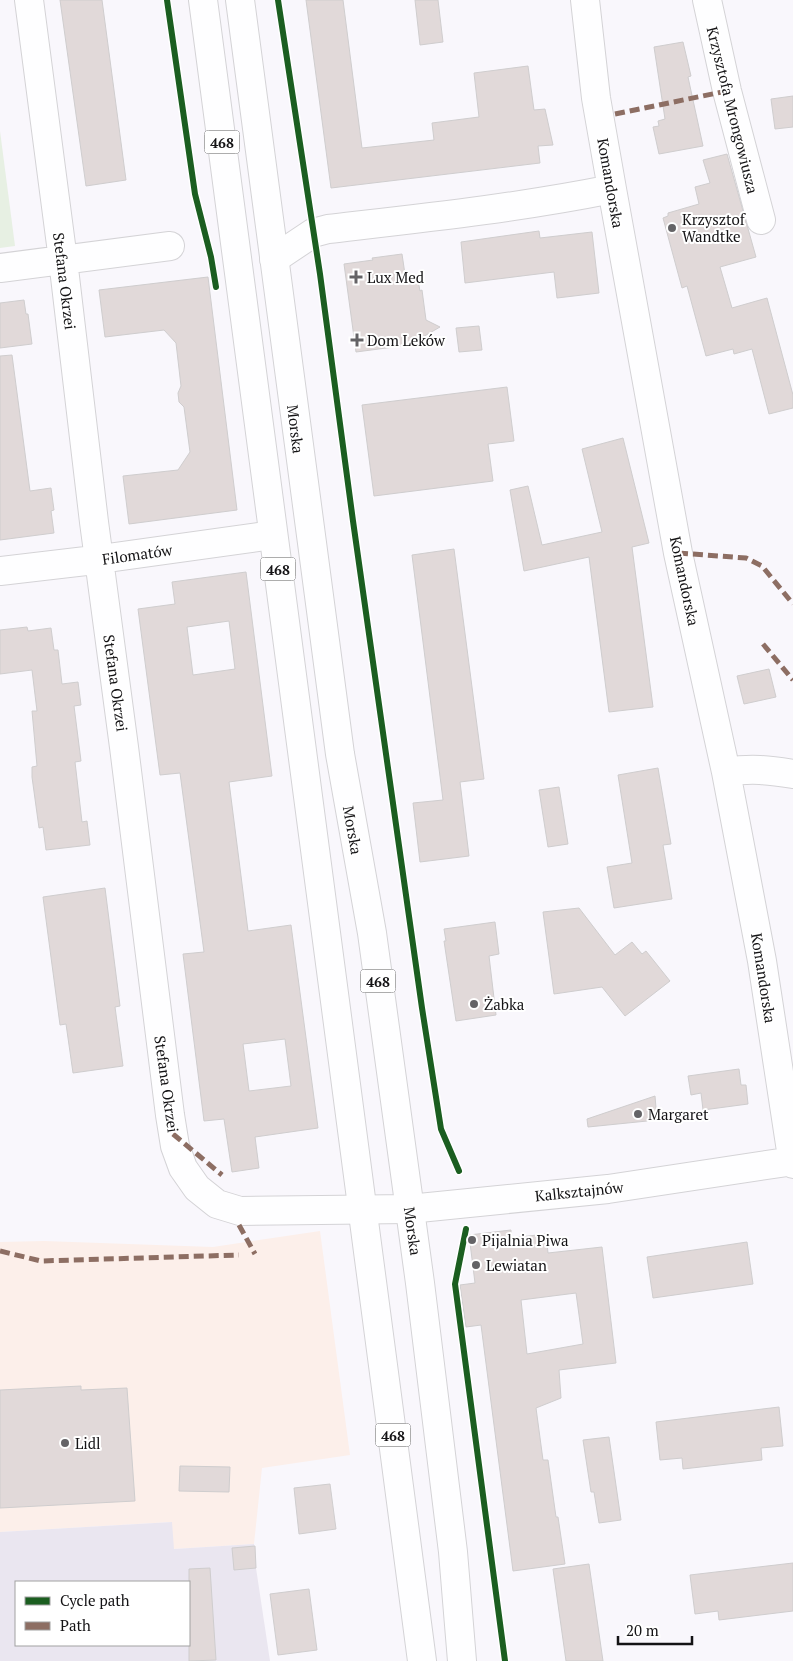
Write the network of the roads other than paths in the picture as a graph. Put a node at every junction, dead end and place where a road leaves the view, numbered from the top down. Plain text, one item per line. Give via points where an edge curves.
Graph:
1 (29, 0) edge
2 (203, 0) edge
3 (240, 0) edge
4 (585, 0) edge
5 (707, 0) edge
6 (612, 189) junction
7 (761, 220) dead end
8 (170, 246) dead end
9 (274, 259) junction
10 (63, 260) junction
11 (0, 268) edge
12 (273, 535) junction
13 (99, 559) junction
14 (0, 571) edge
15 (726, 772) junction
16 (793, 774) edge
17 (793, 1162) edge
18 (363, 1209) junction
19 (410, 1209) junction
20 (422, 1661) edge
21 (462, 1661) edge

1 - 10 street, Stefana Okrzei
2 - 12 street, 468
3 - 9 street, Morska / 468
4 - 6 street, Komandorska via 596,98
5 - 7 street, Krzysztofa Mrongowiusza
6 - 9 street via 328,230 314,233
6 - 15 street, Komandorska via 678,553
8 - 10 street
9 - 19 street, Morska / 468 via 340,754 372,933
10 - 11 street
10 - 13 street, Stefana Okrzei
12 - 13 street, Filomatów
12 - 18 street, 468
13 - 14 street, Filomatów
13 - 18 street, Stefana Okrzei via 170,1115 183,1168 197,1188 217,1204 240,1211
15 - 16 street via 747,769
15 - 17 street, Komandorska via 762,961
17 - 19 street, Kalksztajnów via 608,1189
18 - 19 street, Kalksztajnów
18 - 20 street, 468
19 - 21 street, Morska / 468 via 453,1552

